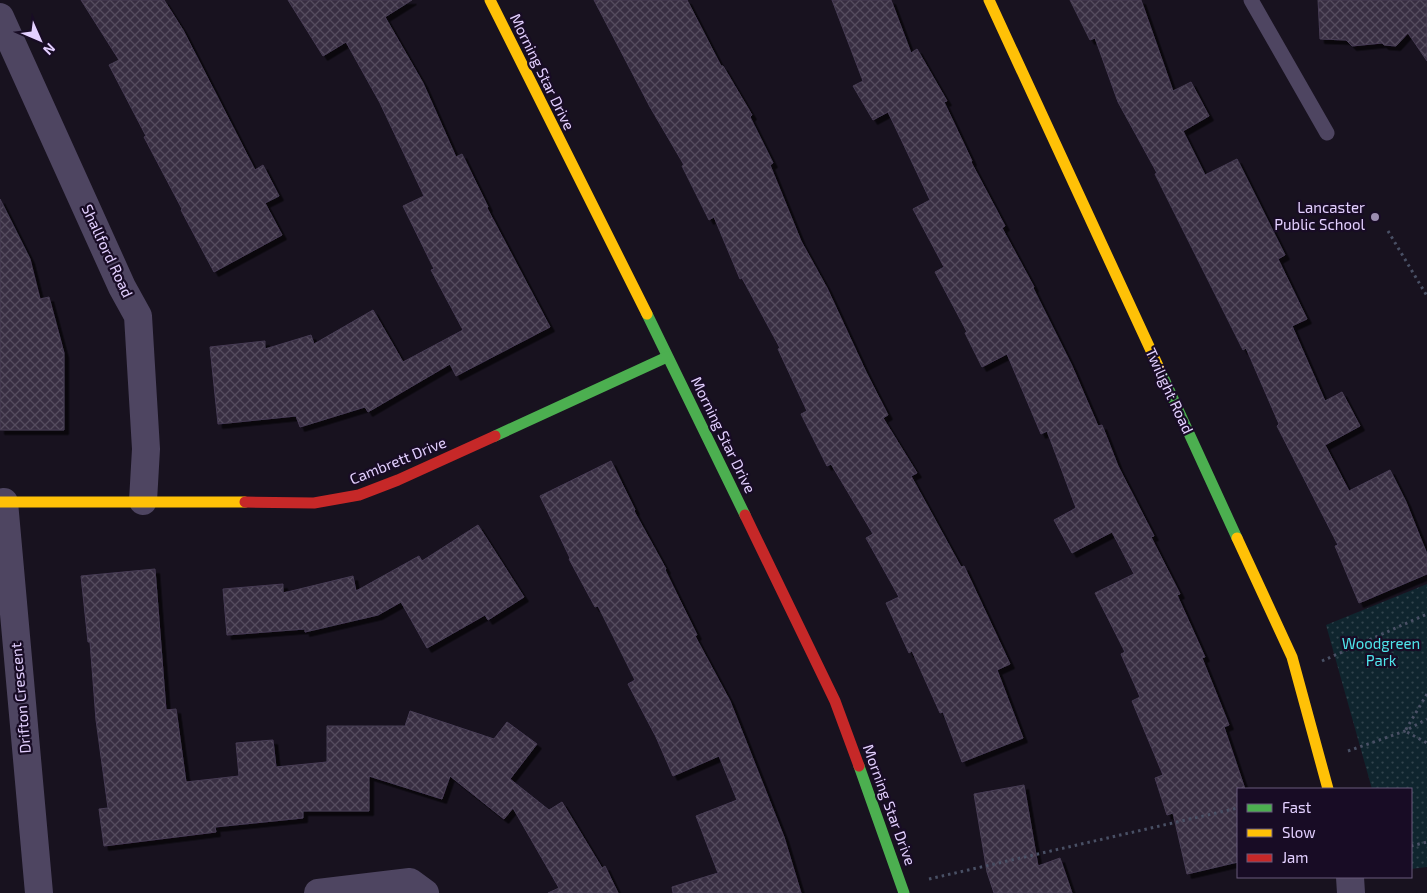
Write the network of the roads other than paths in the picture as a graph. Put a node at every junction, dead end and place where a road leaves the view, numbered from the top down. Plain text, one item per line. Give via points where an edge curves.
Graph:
1 (490, 0) edge
2 (989, 0) edge
3 (1251, 0) edge
4 (0, 17) edge
5 (1327, 133) dead end
6 (667, 357) junction
7 (143, 501) junction
8 (2, 502) edge
9 (1328, 788) edge
10 (1350, 878) edge
11 (903, 889) edge
12 (39, 893) edge
13 (318, 893) edge
14 (425, 893) edge
15 (1351, 893) edge

1 - 6 street, Morning Star Drive
2 - 9 street, Twilight Road via 1292,657
3 - 5 lane
4 - 7 street, Shallford Road via 138,316 146,449
6 - 7 street, Cambrett Drive via 359,495 314,503
6 - 11 street, Morning Star Drive via 835,701
7 - 8 street, Cambrett Drive
8 - 12 street, Drifton Crescent
10 - 15 street
13 - 14 street via 410,882

